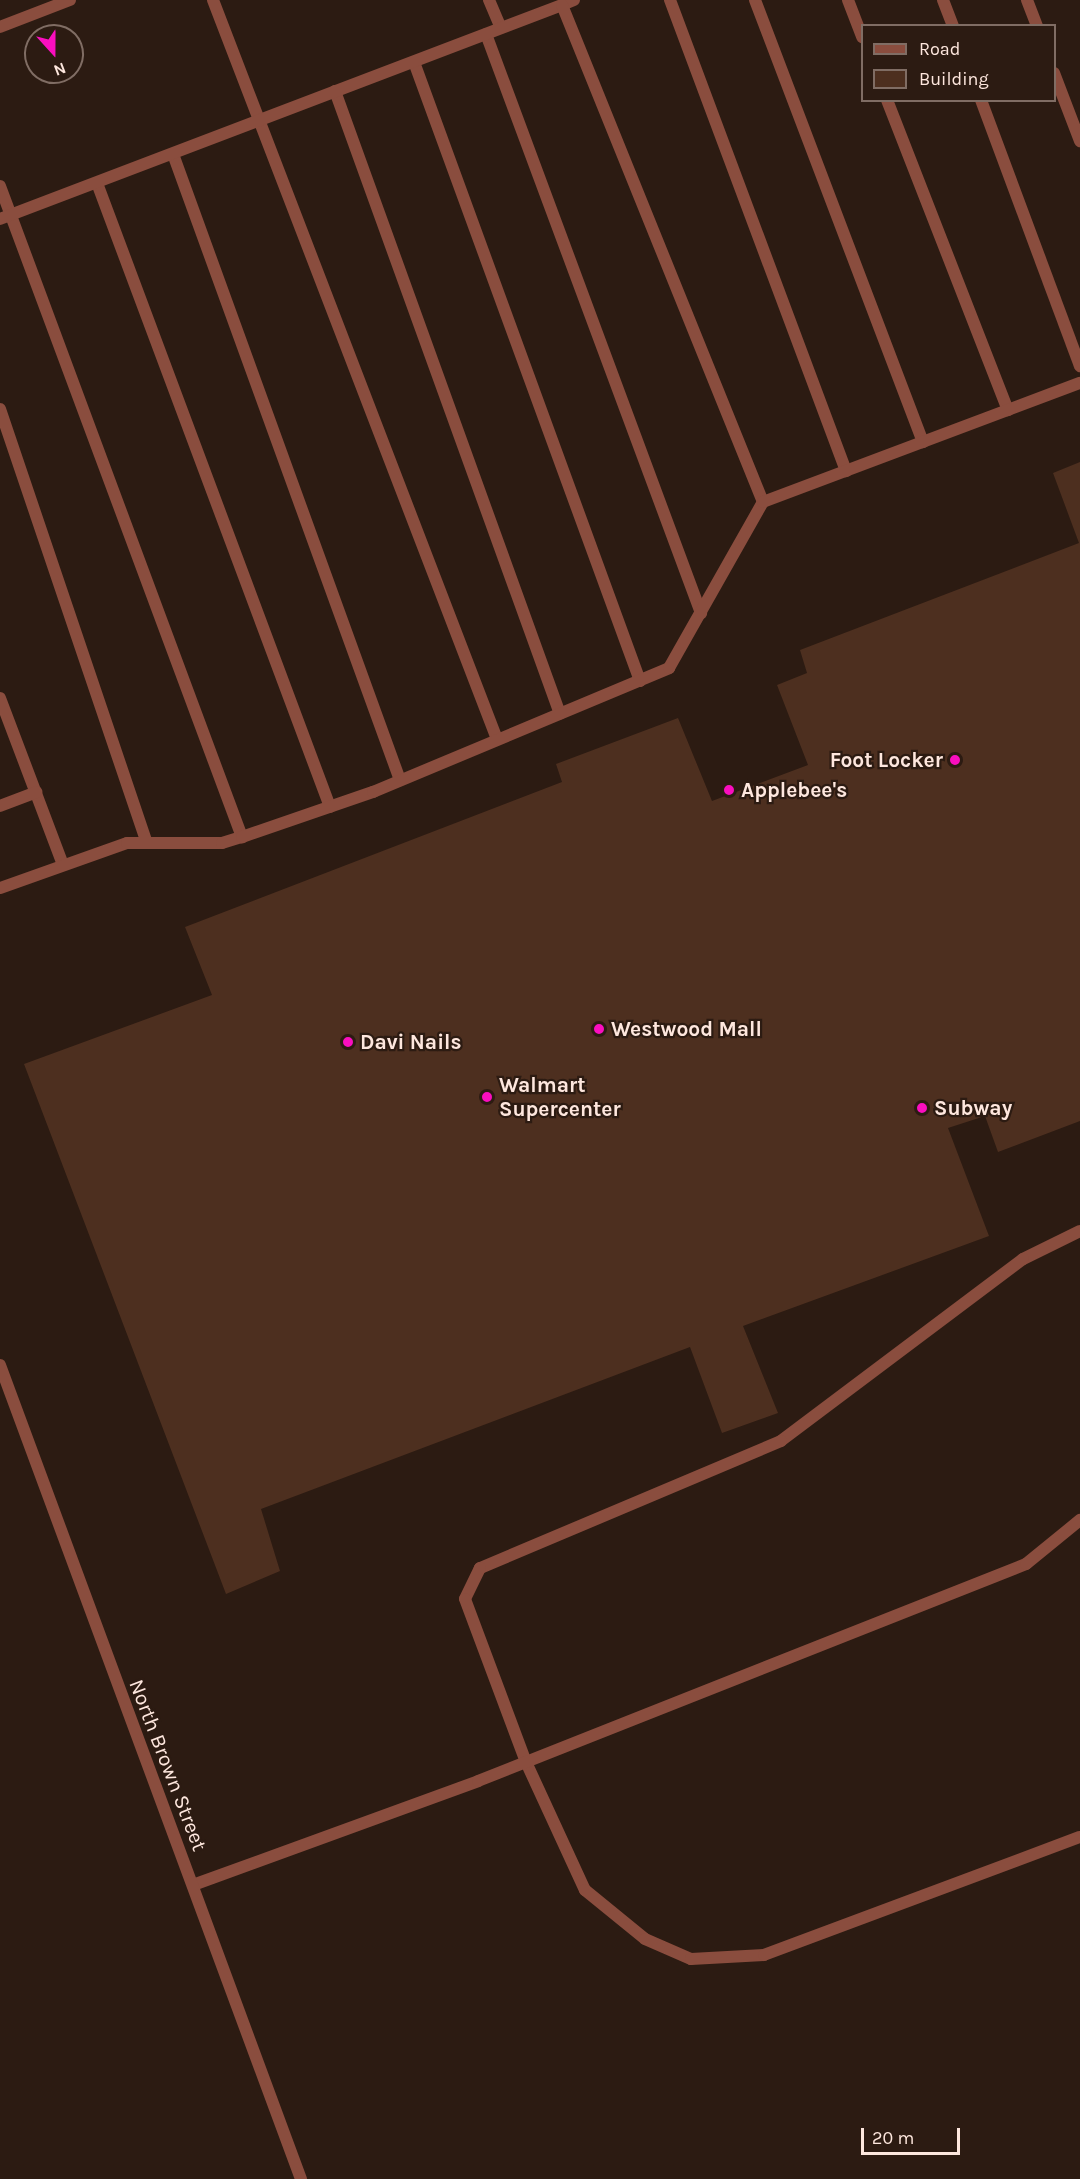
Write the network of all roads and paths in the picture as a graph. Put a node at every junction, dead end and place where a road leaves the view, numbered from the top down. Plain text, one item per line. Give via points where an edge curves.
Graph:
1 (70, 0) edge
2 (213, 0) edge
3 (489, 0) edge
4 (670, 0) edge
5 (755, 0) edge
6 (848, 0) edge
7 (943, 0) edge
8 (1027, 0) edge
9 (563, 1) edge
10 (952, 24) edge
11 (1036, 24) edge
12 (0, 27) edge
13 (501, 28) junction
14 (486, 34) junction
15 (861, 34) edge
16 (414, 62) junction
17 (1056, 78) edge
18 (335, 91) junction
19 (888, 102) edge
20 (982, 102) edge
21 (260, 120) junction
22 (1080, 141) edge
23 (173, 154) junction
24 (97, 183) junction
25 (0, 186) edge
26 (6, 217) edge
27 (1080, 366) edge
28 (1080, 383) edge
29 (0, 409) edge
30 (1008, 410) junction
31 (923, 442) junction
32 (846, 471) junction
33 (763, 502) junction
34 (701, 613) junction
35 (640, 681) junction
36 (0, 698) edge
37 (560, 714) junction
38 (497, 739) junction
39 (400, 780) junction
40 (36, 792) junction
41 (0, 806) edge
42 (330, 807) junction
43 (242, 837) junction
44 (147, 843) junction
45 (63, 866) junction
46 (0, 888) edge
47 (1080, 1231) edge
48 (0, 1365) edge
49 (1080, 1520) edge
50 (526, 1762) junction
51 (1080, 1837) edge
52 (193, 1885) junction
53 (301, 2179) edge

1 - 12 street
2 - 21 street
3 - 13 street
4 - 32 street
5 - 31 street
6 - 15 street
7 - 10 street
8 - 11 street
9 - 13 street
9 - 33 street
13 - 14 street
14 - 16 street
14 - 34 street
16 - 18 street
16 - 35 street
17 - 22 street
18 - 21 street
18 - 37 street
19 - 30 street
20 - 27 street
21 - 23 street
21 - 38 street
23 - 24 street
23 - 39 street
24 - 26 street
24 - 42 street
25 - 26 street
26 - 43 street
28 - 30 street
29 - 44 street
30 - 31 street
31 - 32 street
32 - 33 street
33 - 34 street
34 - 35 street via 669,668
35 - 37 street
36 - 40 street
37 - 38 street
38 - 39 street
39 - 42 street
40 - 41 street
40 - 45 street
42 - 43 street
43 - 44 street via 222,843
44 - 45 street via 126,843
45 - 46 street
47 - 50 street via 1023,1259 781,1441 480,1568 465,1599
48 - 52 street, North Brown Street
49 - 50 street via 1026,1564
50 - 51 street via 585,1890 645,1939 691,1959 764,1955
50 - 52 street
52 - 53 street, North Brown Street

